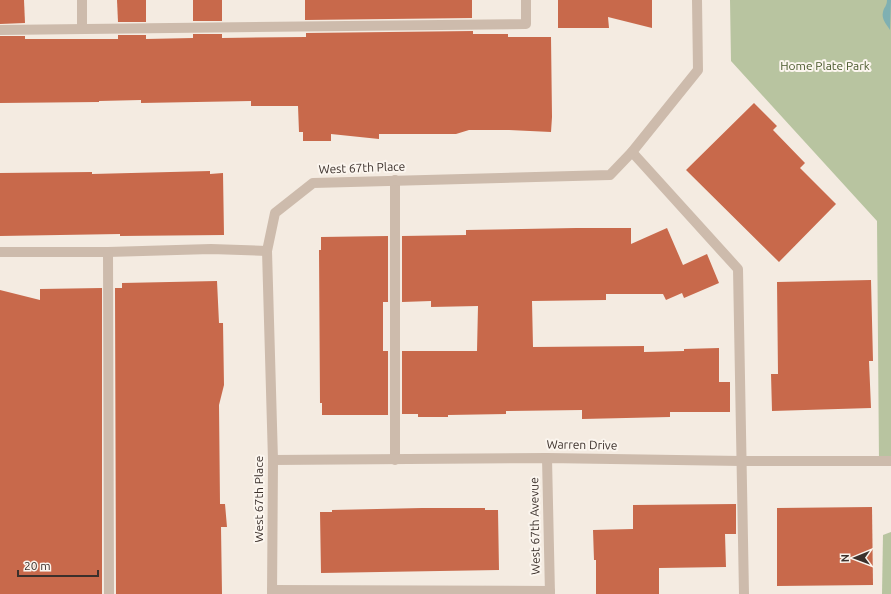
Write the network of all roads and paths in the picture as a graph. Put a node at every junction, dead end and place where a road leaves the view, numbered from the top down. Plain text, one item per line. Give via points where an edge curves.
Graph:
1 (82, 0) edge
2 (526, 0) edge
3 (697, 0) edge
4 (82, 29) junction
5 (0, 30) edge
6 (632, 152) junction
7 (395, 180) junction
8 (0, 252) edge
9 (108, 252) junction
10 (267, 252) junction
11 (547, 458) junction
12 (273, 460) junction
13 (394, 460) junction
14 (891, 460) edge
15 (741, 461) junction
16 (272, 592) edge
17 (550, 593) edge
18 (109, 594) edge
19 (744, 594) edge

1 - 4 street
2 - 4 street via 526,24
3 - 6 street, West 67th Place via 698,70
4 - 5 street
6 - 7 street, West 67th Place via 610,175
6 - 15 street via 738,269
7 - 10 street, West 67th Place via 313,182 275,213
7 - 13 street
8 - 9 street
9 - 10 street via 211,249
9 - 18 street
10 - 12 street, West 67th Place
11 - 13 street, Warren Drive
11 - 15 street, Warren Drive
11 - 17 street, West 67th Avevue
12 - 13 street, Warren Drive
12 - 16 street, West 67th Place
14 - 15 street, Warren Drive
15 - 19 street
16 - 17 street

